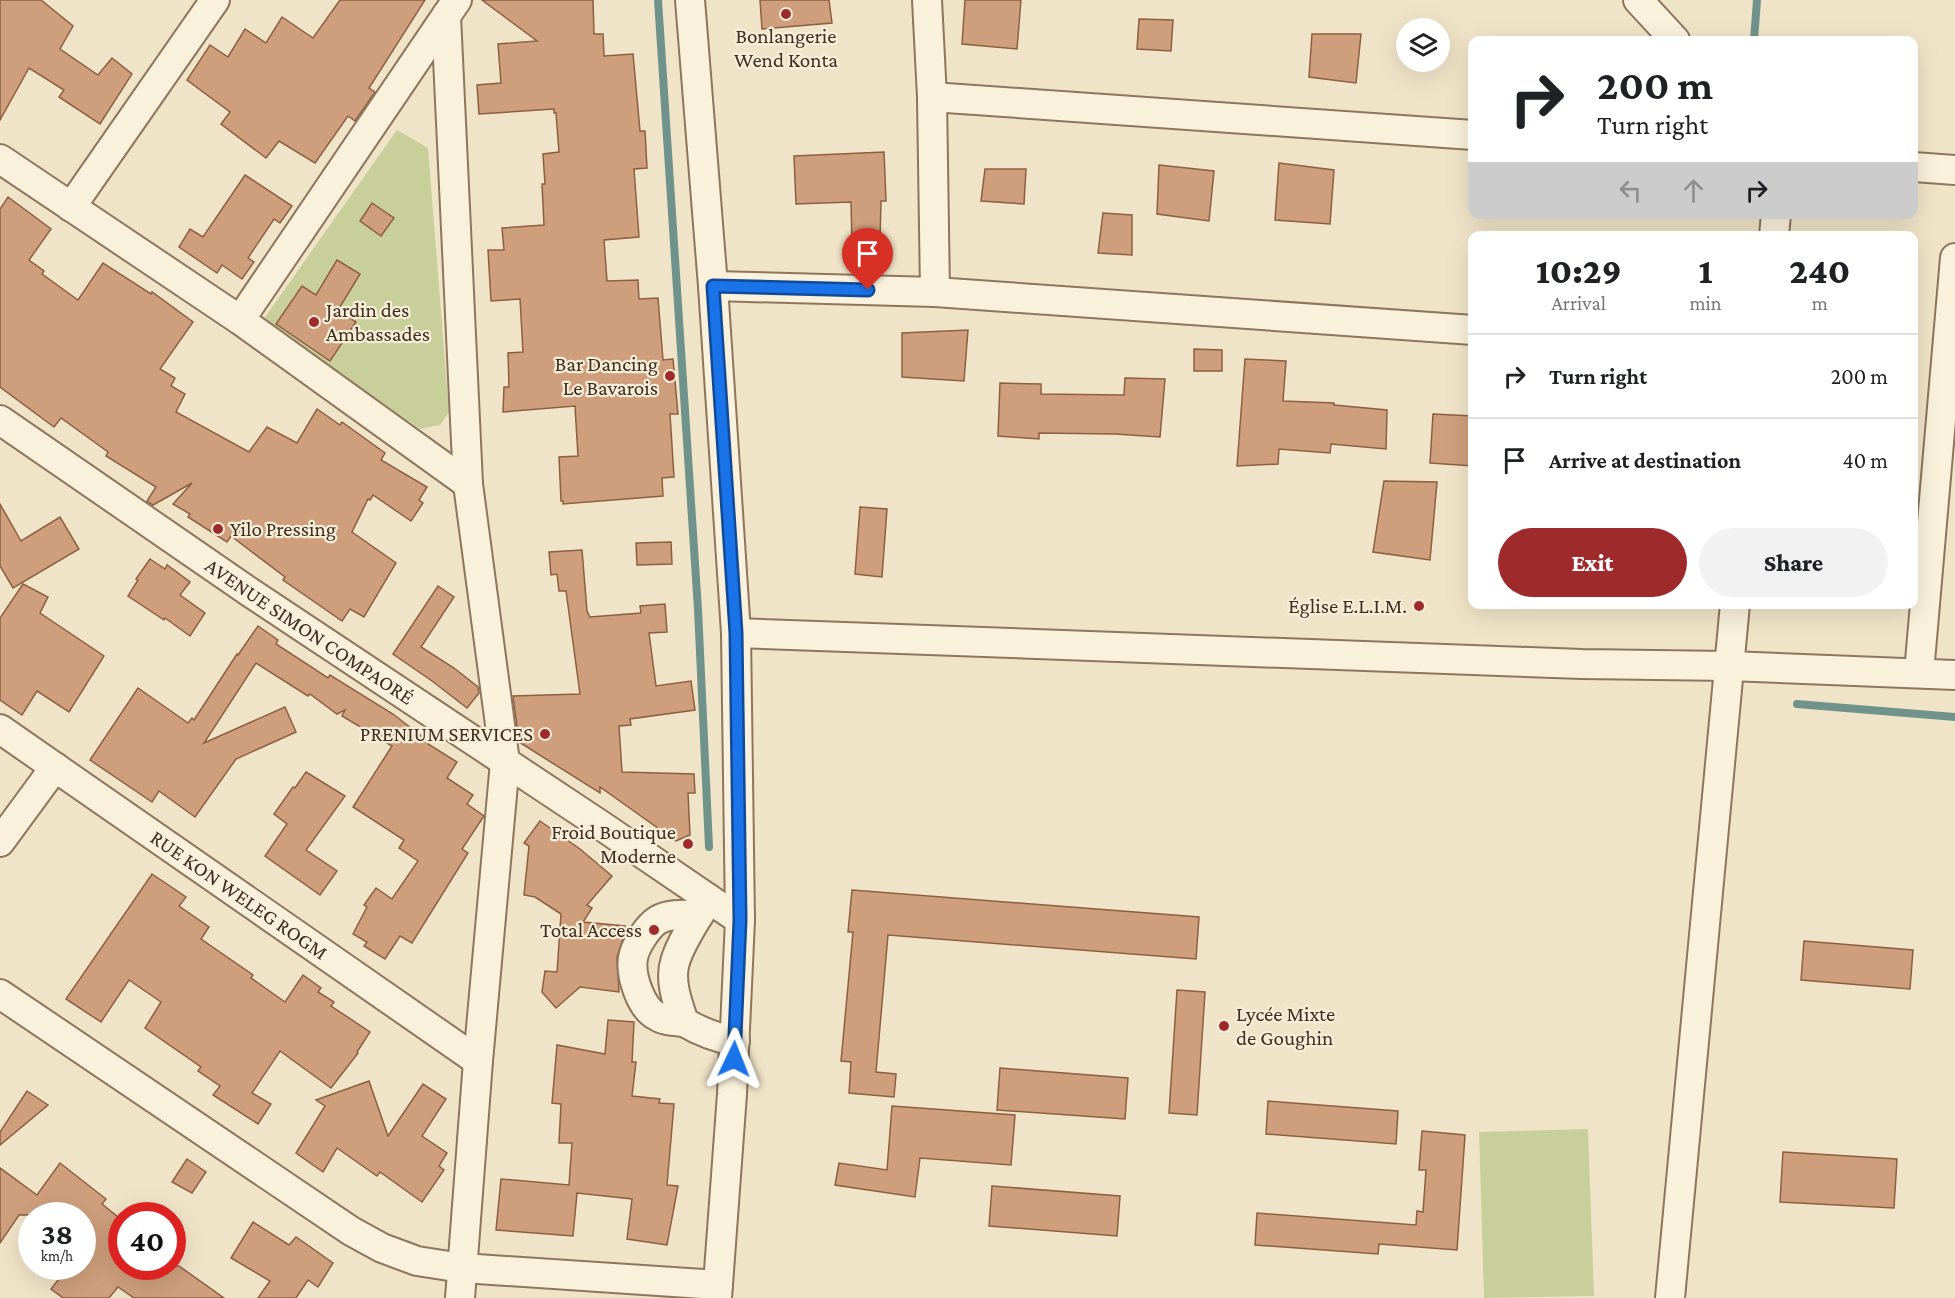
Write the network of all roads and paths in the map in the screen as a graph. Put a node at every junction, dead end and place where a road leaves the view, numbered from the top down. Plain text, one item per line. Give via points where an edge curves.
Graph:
1 (214, 0) edge
2 (690, 0) edge
3 (927, 0) edge
4 (1638, 0) edge
5 (452, 8) edge
6 (1671, 36) edge
7 (932, 97) junction
8 (1468, 135) edge
9 (0, 159) edge
10 (1918, 167) edge
11 (1955, 170) edge
12 (71, 207) junction
13 (1955, 258) edge
14 (713, 286) junction
15 (935, 292) junction
16 (240, 320) junction
17 (1468, 330) edge
18 (0, 420) edge
19 (468, 484) junction
20 (1735, 609) edge
21 (736, 633) junction
22 (1729, 666) junction
23 (1919, 673) junction
24 (1955, 675) edge
25 (0, 729) edge
26 (505, 762) junction
27 (55, 767) junction
28 (0, 842) edge
29 (704, 907) junction
30 (740, 920) junction
31 (0, 994) edge
32 (684, 1022) junction
33 (735, 1041) junction
34 (478, 1061) junction
35 (462, 1268) junction
36 (718, 1291) edge
37 (460, 1298) edge
38 (1670, 1298) edge

1 - 12 street
2 - 14 street
3 - 7 street
4 - 6 street
5 - 16 street
5 - 19 street
7 - 8 street
7 - 15 street
9 - 12 street
10 - 11 street
12 - 16 street
13 - 23 street
14 - 15 street
14 - 21 street
15 - 17 street
16 - 19 street
18 - 26 street, AVENUE SIMON COMPAORÉ
19 - 26 street
20 - 22 street
21 - 22 street
21 - 30 street
22 - 23 street
22 - 38 street
23 - 24 street
25 - 27 street, RUE KON WELEG ROGM
26 - 29 street, AVENUE SIMON COMPAORÉ
26 - 34 street
27 - 28 street
27 - 34 street, RUE KON WELEG ROGM
29 - 30 street, AVENUE SIMON COMPAORÉ
29 - 32 street via 674,963 675,987
29 - 32 street via 660,919 648,927 633,959 636,986 647,1009 656,1016
30 - 33 street
31 - 35 street via 351,1232 417,1261
32 - 33 street via 717,1038
33 - 36 street
34 - 35 street
35 - 36 street
35 - 37 street

